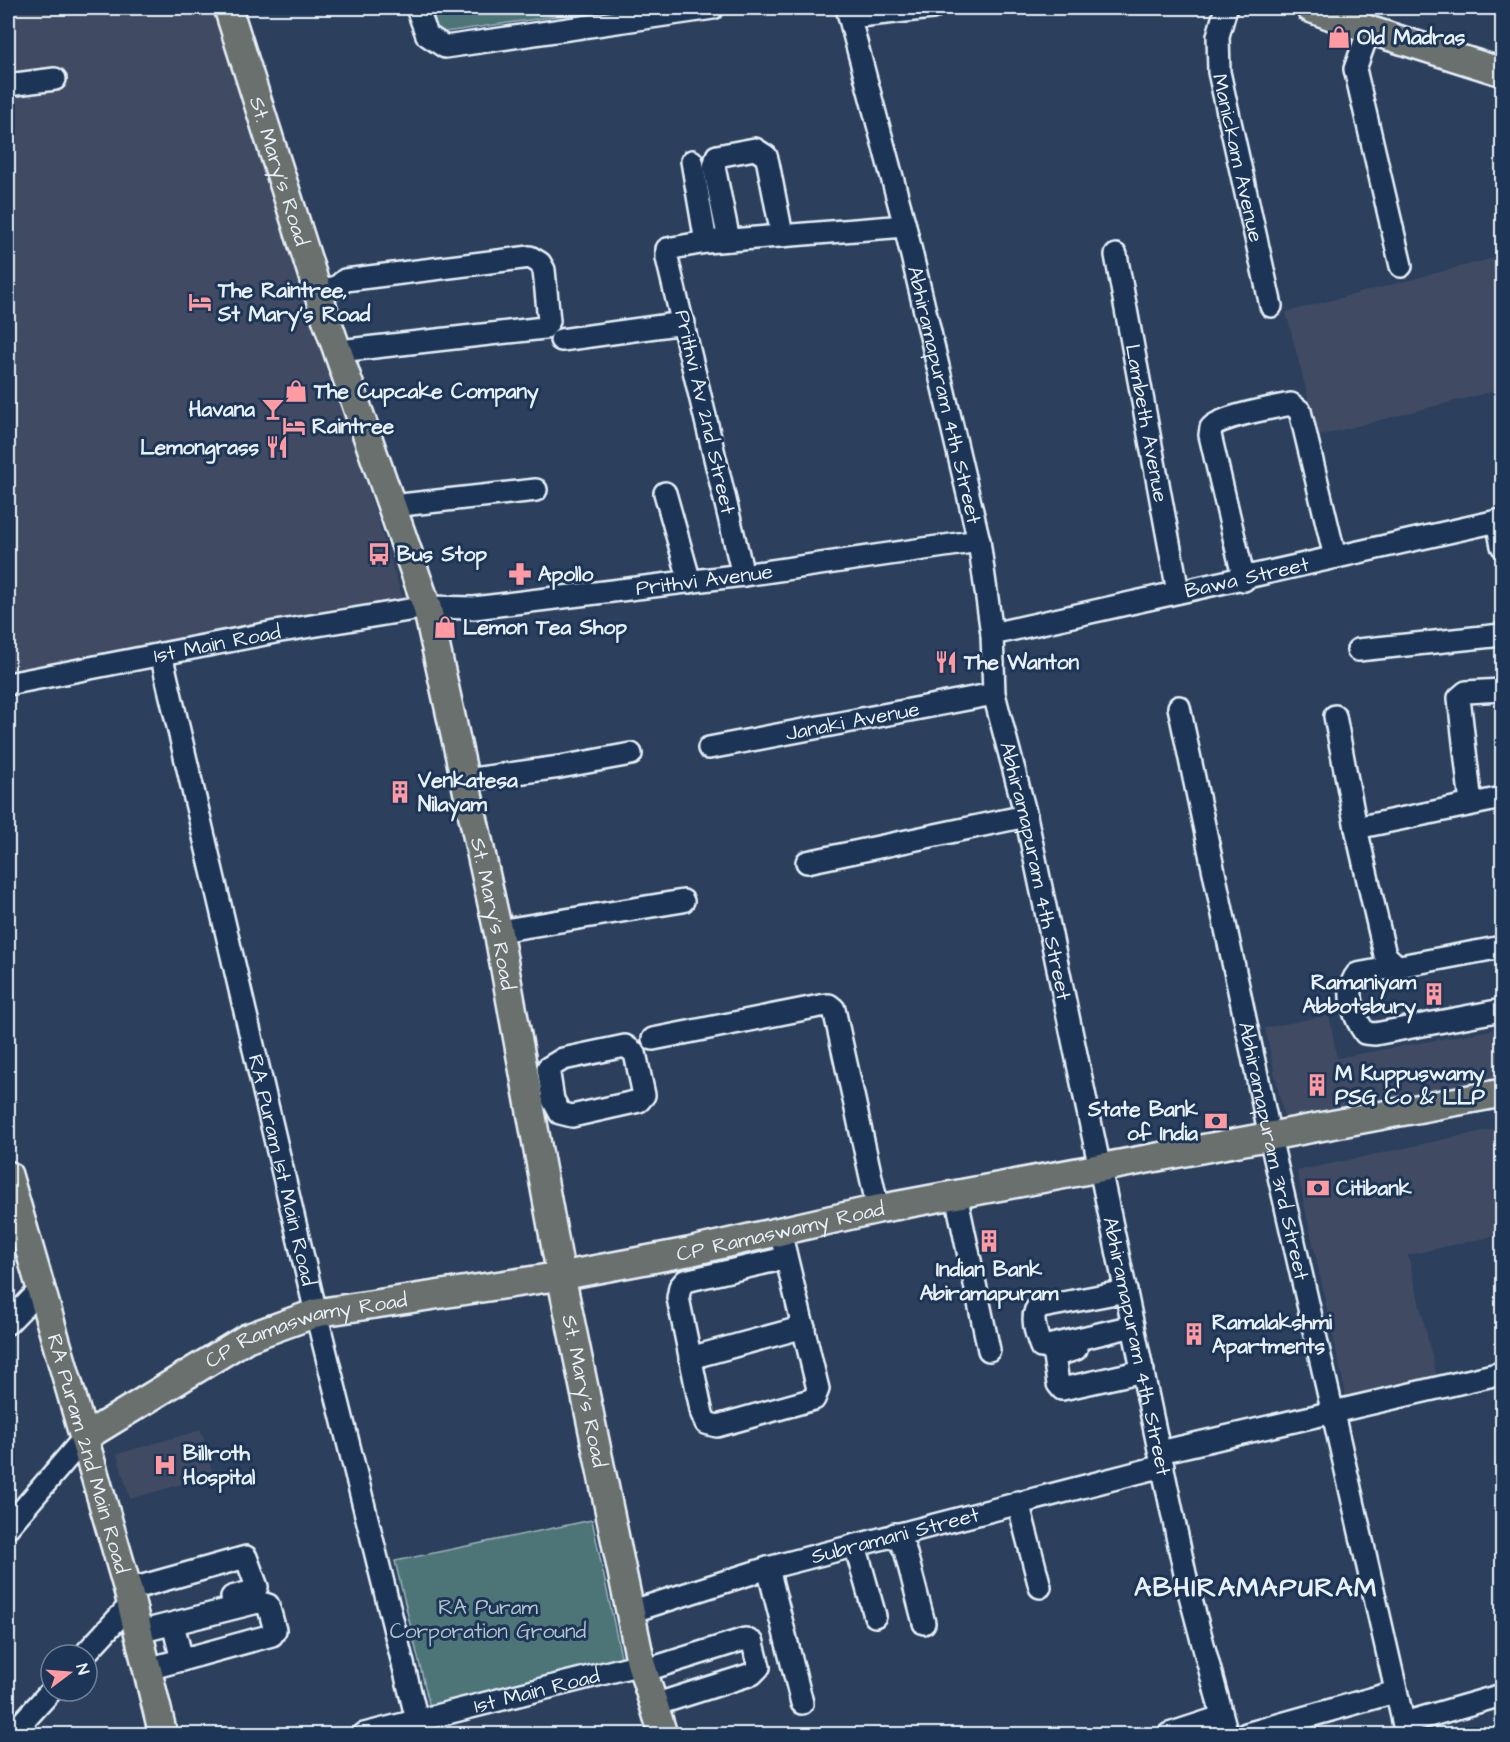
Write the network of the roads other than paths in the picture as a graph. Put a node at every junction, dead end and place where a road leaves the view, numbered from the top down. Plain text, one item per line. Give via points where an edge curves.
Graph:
1 (229, 8) edge
2 (417, 8) edge
3 (713, 8) edge
4 (933, 8) edge
5 (1226, 8) edge
6 (1310, 8) edge
7 (849, 12) edge
8 (1369, 30) junction
9 (1503, 72) edge
10 (55, 79) dead end
11 (8, 85) edge
12 (697, 158) dead end
13 (905, 226) junction
14 (782, 235) junction
15 (718, 241) junction
16 (1116, 255) dead end
17 (1401, 266) dead end
18 (317, 291) junction
19 (1271, 306) dead end
20 (684, 323) junction
21 (561, 340) dead end
22 (339, 351) junction
23 (536, 490) dead end
24 (665, 493) dead end
25 (392, 506) junction
26 (1500, 520) edge
27 (979, 541) junction
28 (1503, 546) edge
29 (1335, 557) junction
30 (743, 575) junction
31 (1244, 580) junction
32 (690, 582) junction
33 (1178, 592) junction
34 (427, 608) junction
35 (992, 634) junction
36 (1503, 635) edge
37 (1358, 650) dead end
38 (161, 654) junction
39 (8, 684) edge
40 (1503, 690) edge
41 (994, 694) junction
42 (1179, 707) dead end
43 (1335, 716) dead end
44 (709, 748) dead end
45 (631, 754) dead end
46 (466, 780) junction
47 (1503, 798) edge
48 (1471, 804) junction
49 (1026, 816) junction
50 (1356, 828) junction
51 (807, 862) dead end
52 (683, 901) dead end
53 (498, 931) junction
54 (1503, 947) edge
55 (1396, 965) junction
56 (1503, 1011) edge
57 (653, 1040) dead end
58 (536, 1072) junction
59 (1503, 1094) edge
60 (541, 1101) junction
61 (1270, 1137) junction
62 (1100, 1168) junction
63 (8, 1175) edge
64 (956, 1195) junction
65 (878, 1209) junction
66 (780, 1231) junction
67 (786, 1258) junction
68 (561, 1276) junction
69 (40, 1290) junction
70 (1126, 1291) junction
71 (316, 1313) junction
72 (8, 1323) edge
73 (804, 1327) junction
74 (1134, 1331) junction
75 (989, 1350) dead end
76 (690, 1358) junction
77 (1143, 1371) junction
78 (1503, 1373) edge
79 (1334, 1410) junction
80 (85, 1437) junction
81 (1161, 1459) junction
82 (1018, 1502) junction
83 (8, 1527) edge
84 (895, 1534) junction
85 (855, 1545) junction
86 (768, 1568) junction
87 (1040, 1587) dead end
88 (630, 1612) junction
89 (134, 1613) junction
90 (876, 1616) dead end
91 (924, 1623) dead end
92 (173, 1624) junction
93 (98, 1643) edge
94 (182, 1660) junction
95 (642, 1667) junction
96 (148, 1669) junction
97 (1395, 1692) junction
98 (1503, 1695) edge
99 (40, 1703) edge
100 (802, 1703) dead end
101 (654, 1705) junction
102 (417, 1720) junction
103 (1224, 1726) edge
104 (1405, 1729) edge
105 (12, 1734) edge
106 (164, 1734) edge
107 (364, 1734) edge
108 (663, 1734) edge
109 (1169, 1734) edge
110 (1246, 1734) edge

1 - 18 main road, St. Mary's Road
2 - 3 street via 427,35 445,47
4 - 7 street
5 - 19 street, Manickam Avenue via 1218,36 1219,72
6 - 8 main road
7 - 13 street, Abhiramapuram 4th Street
8 - 9 main road
8 - 17 street via 1355,69
10 - 11 street
12 - 15 street
13 - 14 street
13 - 27 street, Abhiramapuram 4th Street
14 - 15 street
14 - 15 street via 766,156 755,149 717,156 714,167
15 - 20 street, Prithvi Av 2nd Street via 667,249
16 - 33 street, Lambeth Avenue
18 - 22 main road, St. Mary's Road
18 - 22 street via 337,287 345,279 530,257 544,270 549,321 544,328
20 - 21 street
20 - 30 street, Prithvi Av 2nd Street
22 - 25 main road, St. Mary's Road
23 - 25 street
24 - 32 street
25 - 34 main road, St. Mary's Road
26 - 28 street
26 - 29 street, Bawa Street
27 - 30 street, Prithvi Avenue
27 - 35 street, Abhiramapuram 4th Street
29 - 31 street, Bawa Street
29 - 31 street via 1300,411 1291,404 1220,421 1211,428 1210,435
30 - 32 street, Prithvi Avenue
31 - 33 street, Bawa Street
32 - 34 street, Prithvi Avenue via 474,608
33 - 35 street, Bawa Street
34 - 38 street, 1st Main Road
34 - 46 main road, St. Mary's Road
35 - 41 street, Abhiramapuram 4th Street
36 - 37 street
38 - 39 street, 1st Main Road
38 - 71 street, RA Puram 1st Main Road
40 - 48 street via 1466,692 1459,698
41 - 44 street, Janaki Avenue
41 - 49 street, Abhiramapuram 4th Street
42 - 61 street, Abhiramapuram 3rd Street
43 - 50 street
45 - 46 street
46 - 53 main road, St. Mary's Road
47 - 48 street
48 - 50 street
49 - 51 street
49 - 62 street, Abhiramapuram 4th Street
50 - 55 street via 1385,955
52 - 53 street
53 - 58 main road, St. Mary's Road
54 - 55 street
55 - 56 street via 1357,974 1352,980 1353,1005 1365,1033
57 - 65 street via 829,1005 834,1009
58 - 60 main road, St. Mary's Road
58 - 60 street via 563,1059 625,1046 635,1053 644,1095 639,1101 572,1116
59 - 61 main road, CP Ramaswamy Road
60 - 68 main road, St. Mary's Road
61 - 62 main road, CP Ramaswamy Road
61 - 79 street, Abhiramapuram 3rd Street
62 - 64 main road, CP Ramaswamy Road
62 - 70 street, Abhiramapuram 4th Street
63 - 69 main road, RA Puram 2nd Main Road
64 - 65 main road, CP Ramaswamy Road
64 - 75 street
65 - 66 main road, CP Ramaswamy Road
66 - 67 street
66 - 68 main road, CP Ramaswamy Road
67 - 73 street
67 - 76 street via 685,1281 678,1298
68 - 71 main road, CP Ramaswamy Road
68 - 88 main road, St. Mary's Road
69 - 72 street
69 - 80 main road, RA Puram 2nd Main Road
70 - 74 street, Abhiramapuram 4th Street
70 - 74 street via 1042,1306 1033,1316 1044,1347
71 - 80 main road, CP Ramaswamy Road via 247,1338
71 - 102 street, RA Puram 1st Main Road
73 - 76 street
73 - 76 street via 818,1389 814,1399 771,1412 717,1426 706,1423
74 - 77 street, Abhiramapuram 4th Street
74 - 77 street via 1057,1353 1053,1360 1062,1389
77 - 81 street, Abhiramapuram 4th Street
78 - 79 street, Subramani Street
79 - 81 street, Subramani Street
79 - 97 street, Abhiramapuram 3rd Street
80 - 83 street
80 - 89 main road, RA Puram 2nd Main Road
81 - 82 street, Subramani Street
81 - 103 street, Abhiramapuram 4th Street via 1188,1588
82 - 84 street, Subramani Street
82 - 87 street
84 - 85 street, Subramani Street
84 - 91 street via 905,1550
85 - 86 street, Subramani Street
85 - 90 street
86 - 88 street, Subramani Street
86 - 100 street
88 - 95 main road, St. Mary's Road
89 - 89 street via 254,1591 257,1587 246,1557
89 - 92 street
89 - 93 street
89 - 96 main road, RA Puram 2nd Main Road
92 - 94 street
92 - 94 street via 258,1602 268,1605 272,1635
94 - 96 street
95 - 101 main road, St. Mary's Road
95 - 101 street, 1st Main Road via 745,1639 753,1643 759,1667 752,1674
95 - 102 street, 1st Main Road
96 - 106 main road, RA Puram 2nd Main Road
97 - 104 street, Abhiramapuram 3rd Street
97 - 110 street
98 - 104 street
99 - 105 street
101 - 108 main road, St. Mary's Road
102 - 107 street, 1st Main Road
103 - 109 street

